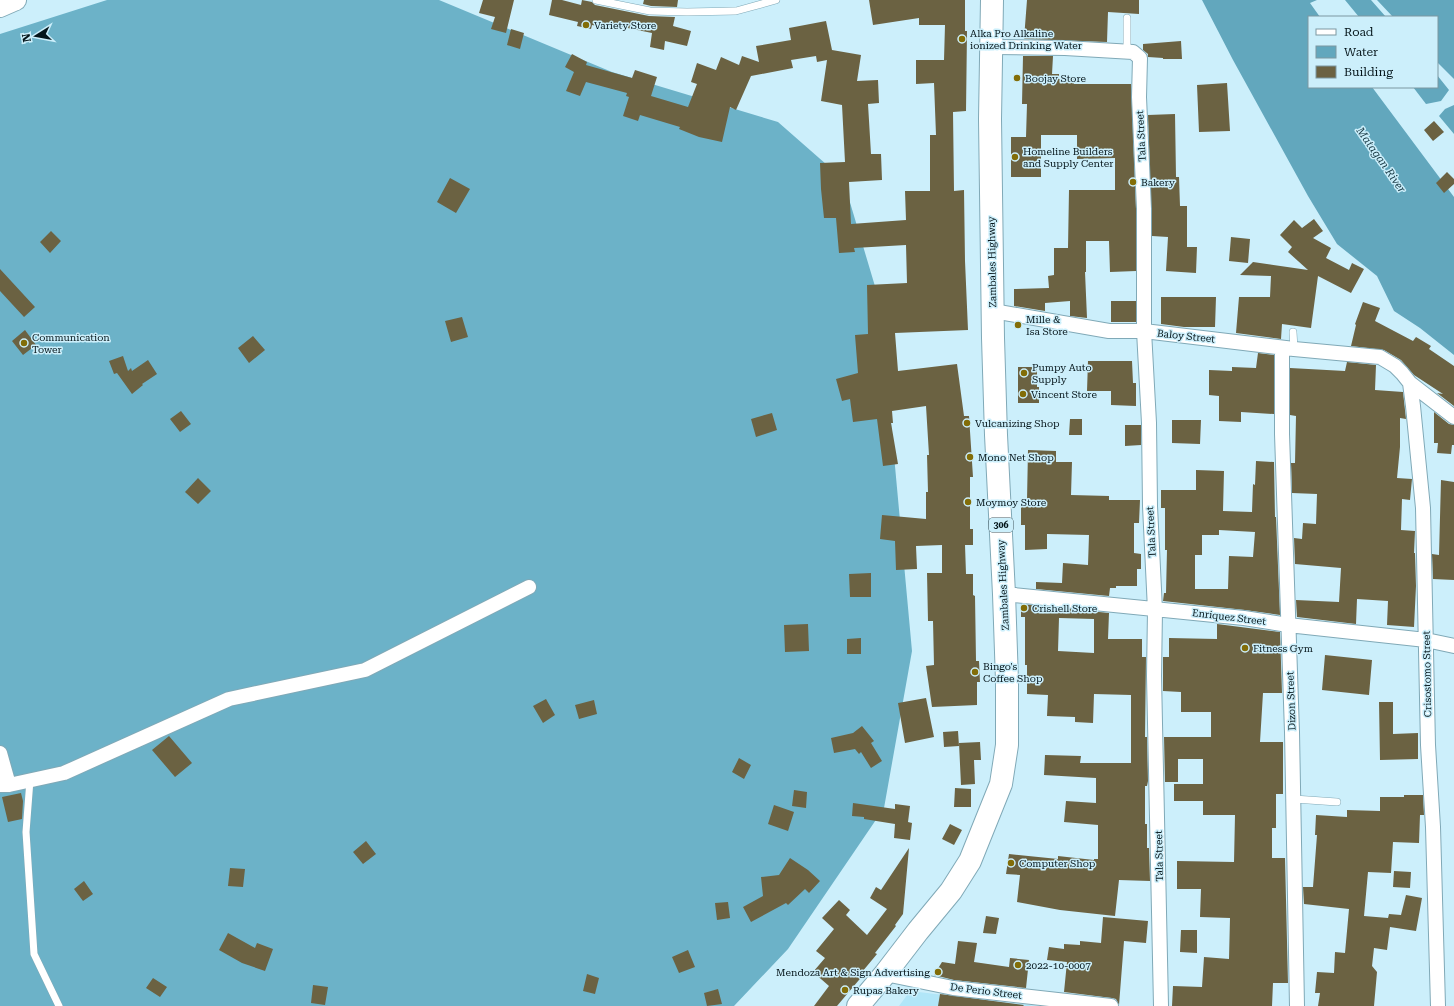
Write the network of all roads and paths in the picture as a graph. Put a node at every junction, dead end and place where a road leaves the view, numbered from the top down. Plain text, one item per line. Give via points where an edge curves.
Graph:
1 (16, 0) edge
2 (596, 0) edge
3 (776, 0) edge
4 (992, 0) edge
5 (0, 7) edge
6 (1127, 18) dead end
7 (991, 47) junction
8 (1127, 52) junction
9 (993, 311) junction
10 (1144, 331) junction
11 (1293, 332) dead end
12 (1288, 348) junction
13 (1410, 383) junction
14 (1454, 417) edge
15 (529, 587) dead end
16 (1004, 594) junction
17 (1155, 610) junction
18 (1288, 625) junction
19 (1426, 640) junction
20 (1454, 646) edge
21 (0, 753) edge
22 (30, 780) junction
23 (5, 785) edge
24 (1294, 799) junction
25 (1337, 802) dead end
26 (885, 974) junction
27 (59, 1006) edge
28 (858, 1006) edge
29 (1111, 1006) edge
30 (1161, 1006) edge
31 (1297, 1006) edge
32 (1438, 1006) edge

1 - 5 main road
2 - 3 lane via 650,10 687,12 736,11
4 - 7 main road, Zambales Highway / 306
6 - 8 lane
7 - 8 street
7 - 9 main road, Zambales Highway / 306
8 - 10 street, Tala Street via 1133,52 1140,58
9 - 10 street, Baloy Street via 1109,330
9 - 16 main road, Zambales Highway / 306
10 - 12 street, Baloy Street
10 - 17 street, Tala Street
11 - 12 lane
12 - 13 street, Baloy Street via 1380,357 1395,366
12 - 18 street, Dizon Street via 1282,434
13 - 14 street
13 - 19 street, Crisostomo Street via 1423,508
15 - 22 street via 365,670 229,699 64,773
16 - 17 street, Enriquez Street
16 - 26 main road, Zambales Highway / 306 via 1008,745 1001,784 970,861 955,885
17 - 18 street, Enriquez Street via 1244,618
17 - 30 street, Tala Street
18 - 19 street, Enriquez Street
18 - 24 street, Dizon Street
19 - 20 street, Enriquez Street
19 - 32 street, Crisostomo Street
21 - 23 street
22 - 23 street
22 - 27 lane via 26,832 34,954
24 - 25 lane
24 - 31 street, Dizon Street
26 - 28 main road, Zambales Highway / 306
26 - 29 street, De Perio Street via 953,988

